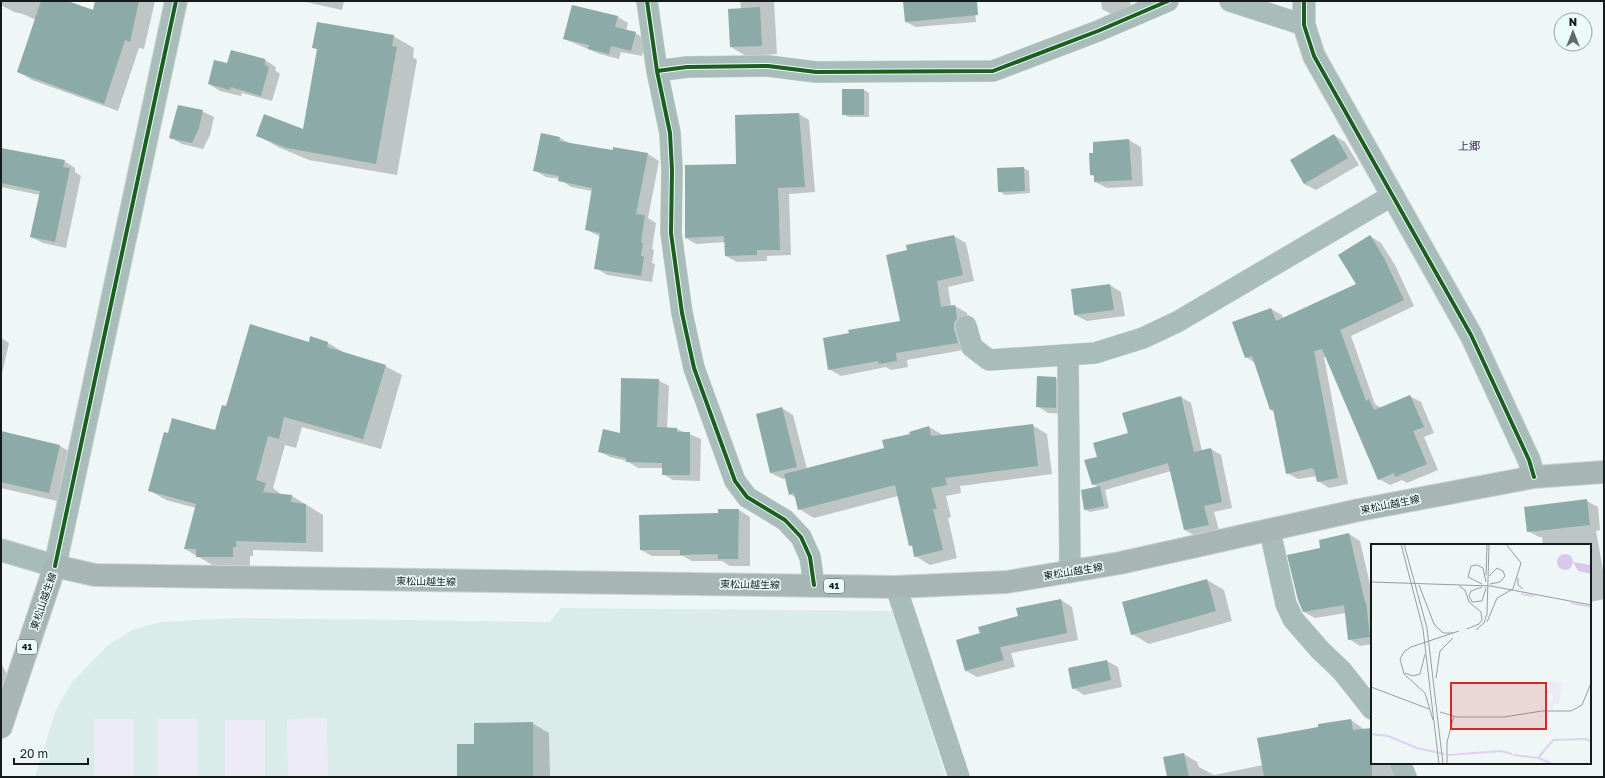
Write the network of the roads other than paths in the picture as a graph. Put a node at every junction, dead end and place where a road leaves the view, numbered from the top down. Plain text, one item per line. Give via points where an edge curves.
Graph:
1 (176, 1) edge
2 (647, 1) edge
3 (1168, 1) edge
4 (1230, 1) edge
5 (1304, 1) edge
6 (1304, 25) junction
7 (656, 71) junction
8 (1393, 194) junction
9 (966, 326) dead end
10 (1068, 355) junction
11 (1604, 472) edge
12 (1534, 477) junction
13 (1270, 531) junction
14 (1, 550) edge
15 (55, 566) junction
16 (1070, 572) junction
17 (814, 585) junction
18 (896, 587) junction
19 (1371, 708) edge
20 (1, 727) edge
21 (1400, 764) edge
22 (959, 777) edge
23 (1406, 777) edge

1 - 15 street
2 - 7 street
3 - 7 street via 993,71 816,72 768,66 687,67
4 - 6 street
5 - 6 street
6 - 8 street via 1314,56
7 - 17 street via 670,133 671,233 682,313 694,368 735,481 747,497 785,520 801,537 810,557
8 - 10 street via 1177,322 1143,338 1095,353
8 - 12 street via 1471,336 1529,460
9 - 10 street via 972,347 989,360
10 - 16 street
11 - 12 main road, 東松山越生線 / 41
12 - 13 main road, 東松山越生線 / 41 via 1359,510
13 - 16 main road, 東松山越生線 / 41
13 - 19 street via 1286,604 1292,619 1342,671
14 - 15 main road
15 - 17 main road, 東松山越生線 / 41 via 103,575
15 - 20 main road, 東松山越生線 / 41
16 - 18 main road, 東松山越生線 / 41 via 1007,582
17 - 18 main road, 東松山越生線 / 41
18 - 22 street
21 - 23 street

